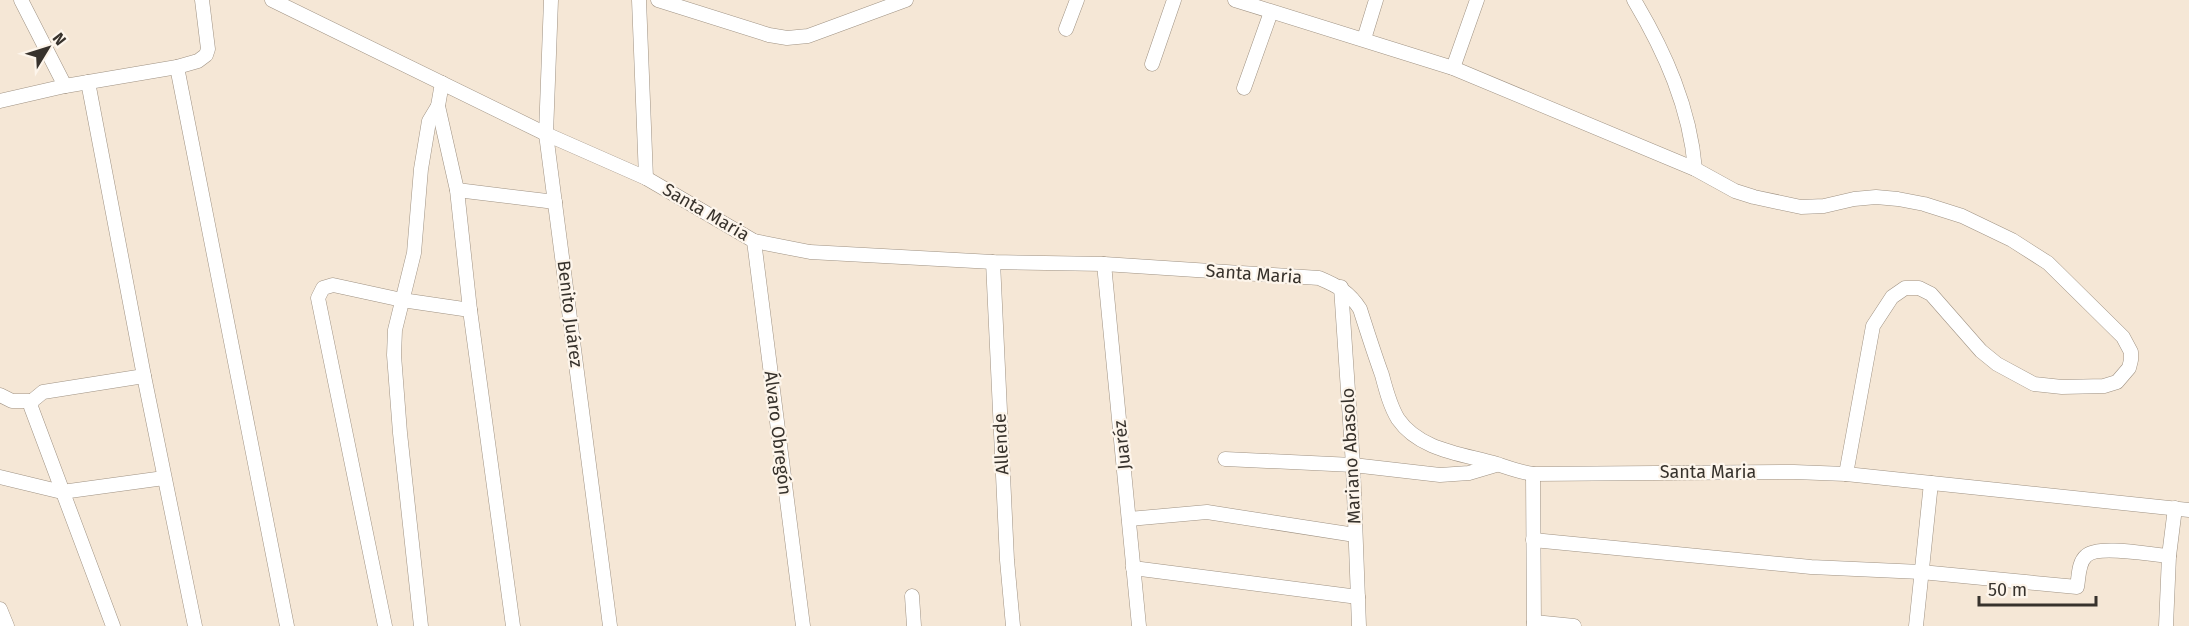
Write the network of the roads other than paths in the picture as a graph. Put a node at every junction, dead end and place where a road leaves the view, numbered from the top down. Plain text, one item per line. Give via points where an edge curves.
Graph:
1 (21, 0) edge
2 (202, 0) edge
3 (272, 0) edge
4 (551, 0) edge
5 (639, 0) edge
6 (658, 0) edge
7 (906, 0) edge
8 (1077, 0) edge
9 (1174, 0) edge
10 (1235, 0) edge
11 (1376, 0) edge
12 (1477, 0) edge
13 (1634, 0) edge
14 (1271, 12) junction
15 (1066, 29) dead end
16 (1364, 39) junction
17 (1152, 64) dead end
18 (177, 67) junction
19 (1453, 68) junction
20 (88, 82) junction
21 (442, 83) junction
22 (65, 86) junction
23 (1244, 88) dead end
24 (0, 101) edge
25 (438, 106) junction
26 (546, 134) junction
27 (1695, 170) junction
28 (646, 178) junction
29 (457, 190) junction
30 (555, 202) junction
31 (754, 241) junction
32 (993, 262) junction
33 (1104, 264) junction
34 (1341, 287) junction
35 (402, 300) junction
36 (470, 310) junction
37 (144, 376) junction
38 (0, 395) edge
39 (32, 401) junction
40 (1225, 459) dead end
41 (1498, 464) junction
42 (1353, 465) junction
43 (1533, 474) junction
44 (1846, 474) junction
45 (0, 477) edge
46 (164, 478) junction
47 (1931, 483) junction
48 (63, 492) junction
49 (2182, 509) edge
50 (1129, 519) junction
51 (1355, 535) junction
52 (1533, 540) junction
53 (2169, 556) junction
54 (1133, 568) junction
55 (1921, 572) junction
56 (912, 596) dead end
57 (1358, 597) junction
58 (0, 609) edge
59 (1534, 624) edge
60 (7, 626) edge
61 (113, 626) edge
62 (195, 626) edge
63 (287, 626) edge
64 (385, 626) edge
65 (421, 626) edge
66 (513, 626) edge
67 (610, 626) edge
68 (803, 626) edge
69 (914, 626) edge
70 (1013, 626) edge
71 (1139, 626) edge
72 (1359, 626) edge
73 (1574, 626) edge
74 (1916, 626) edge
75 (2166, 626) edge

1 - 22 street
2 - 18 street via 206,55
3 - 21 street, Santa Maria
4 - 26 street, Benito Juárez
5 - 28 street
6 - 7 street via 787,38 808,36
8 - 15 street
9 - 17 street
10 - 14 street
11 - 16 street
12 - 19 street
13 - 27 street via 1667,62 1693,146
14 - 16 street
14 - 23 street
16 - 19 street
18 - 20 street
18 - 63 street
19 - 27 street
20 - 22 street
20 - 37 street
21 - 25 street
21 - 26 street, Santa Maria
22 - 24 street
25 - 29 street
25 - 35 street via 429,121 414,253
26 - 28 street, Santa Maria
26 - 30 street, Benito Juárez
27 - 44 street via 1735,190 1801,207 1876,198 1924,204 1962,216 2048,263 2123,337 2131,352 2132,360 2117,382 2104,386 2034,384 1982,351 1931,294 1919,288 1905,288 1892,297 1873,326
28 - 31 street, Santa Maria
29 - 30 street
29 - 36 street
30 - 67 street, Benito Juárez
31 - 32 street, Santa Maria via 810,252
31 - 68 street, Álvaro Obregón
32 - 33 street, Santa Maria
32 - 70 street, Allende
33 - 34 street, Santa Maria via 1319,278
33 - 50 street, Juaréz
34 - 41 street, Santa Maria via 1360,309 1399,420 1426,442
34 - 42 street, Mariano Abasolo
35 - 36 street
35 - 64 street via 333,285 323,288 318,297
35 - 65 street via 394,355
36 - 66 street
37 - 39 street via 43,392
37 - 46 street
38 - 39 street via 12,401
39 - 48 street
40 - 42 street
41 - 42 street via 1440,476
41 - 43 street, Santa Maria
42 - 51 street, Mariano Abasolo
43 - 44 street, Santa Maria
43 - 52 street
44 - 47 street, Santa Maria
45 - 48 street
46 - 48 street
46 - 62 street
47 - 49 street, Santa Maria
47 - 55 street
48 - 61 street
49 - 53 street
50 - 51 street via 1207,512
50 - 54 street, Juaréz
51 - 57 street, Mariano Abasolo
52 - 55 street via 1811,567
52 - 59 street
53 - 55 street via 2093,551 2080,565 2077,587
53 - 75 street
54 - 57 street
54 - 71 street, Juaréz
55 - 74 street
56 - 69 street
57 - 72 street, Mariano Abasolo
58 - 60 street
59 - 73 street

